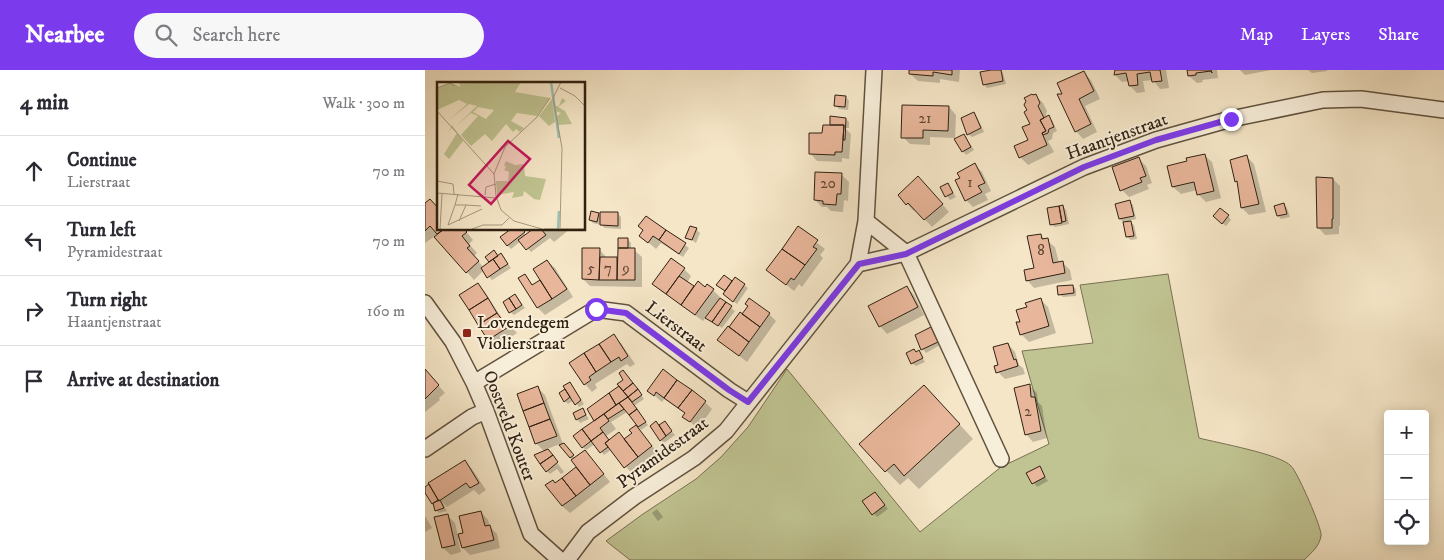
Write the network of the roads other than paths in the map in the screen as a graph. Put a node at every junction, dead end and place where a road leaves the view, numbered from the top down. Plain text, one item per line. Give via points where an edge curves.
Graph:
1 (874, 70) edge
2 (1444, 110) edge
3 (866, 221) junction
4 (906, 254) junction
5 (859, 264) junction
6 (425, 303) edge
7 (474, 383) junction
8 (748, 402) junction
9 (486, 411) junction
10 (425, 449) edge
11 (1001, 459) dead end
12 (560, 560) edge
13 (567, 560) edge

1 - 3 street, Pyramidestraat
2 - 4 street, Haantjenstraat via 1361,99 1323,100 1231,119 1156,140 1084,167
3 - 4 street
3 - 5 street, Pyramidestraat
4 - 5 street, Haantjenstraat
4 - 11 street
5 - 8 street, Pyramidestraat
6 - 7 street, Oostveld Kouter via 453,342
7 - 8 street, Lierstraat via 596,309 626,313
7 - 9 street, Oostveld Kouter
8 - 13 street, Pyramidestraat via 725,431 693,458 589,532
9 - 10 street
9 - 12 street, Oostveld Kouter via 531,534

